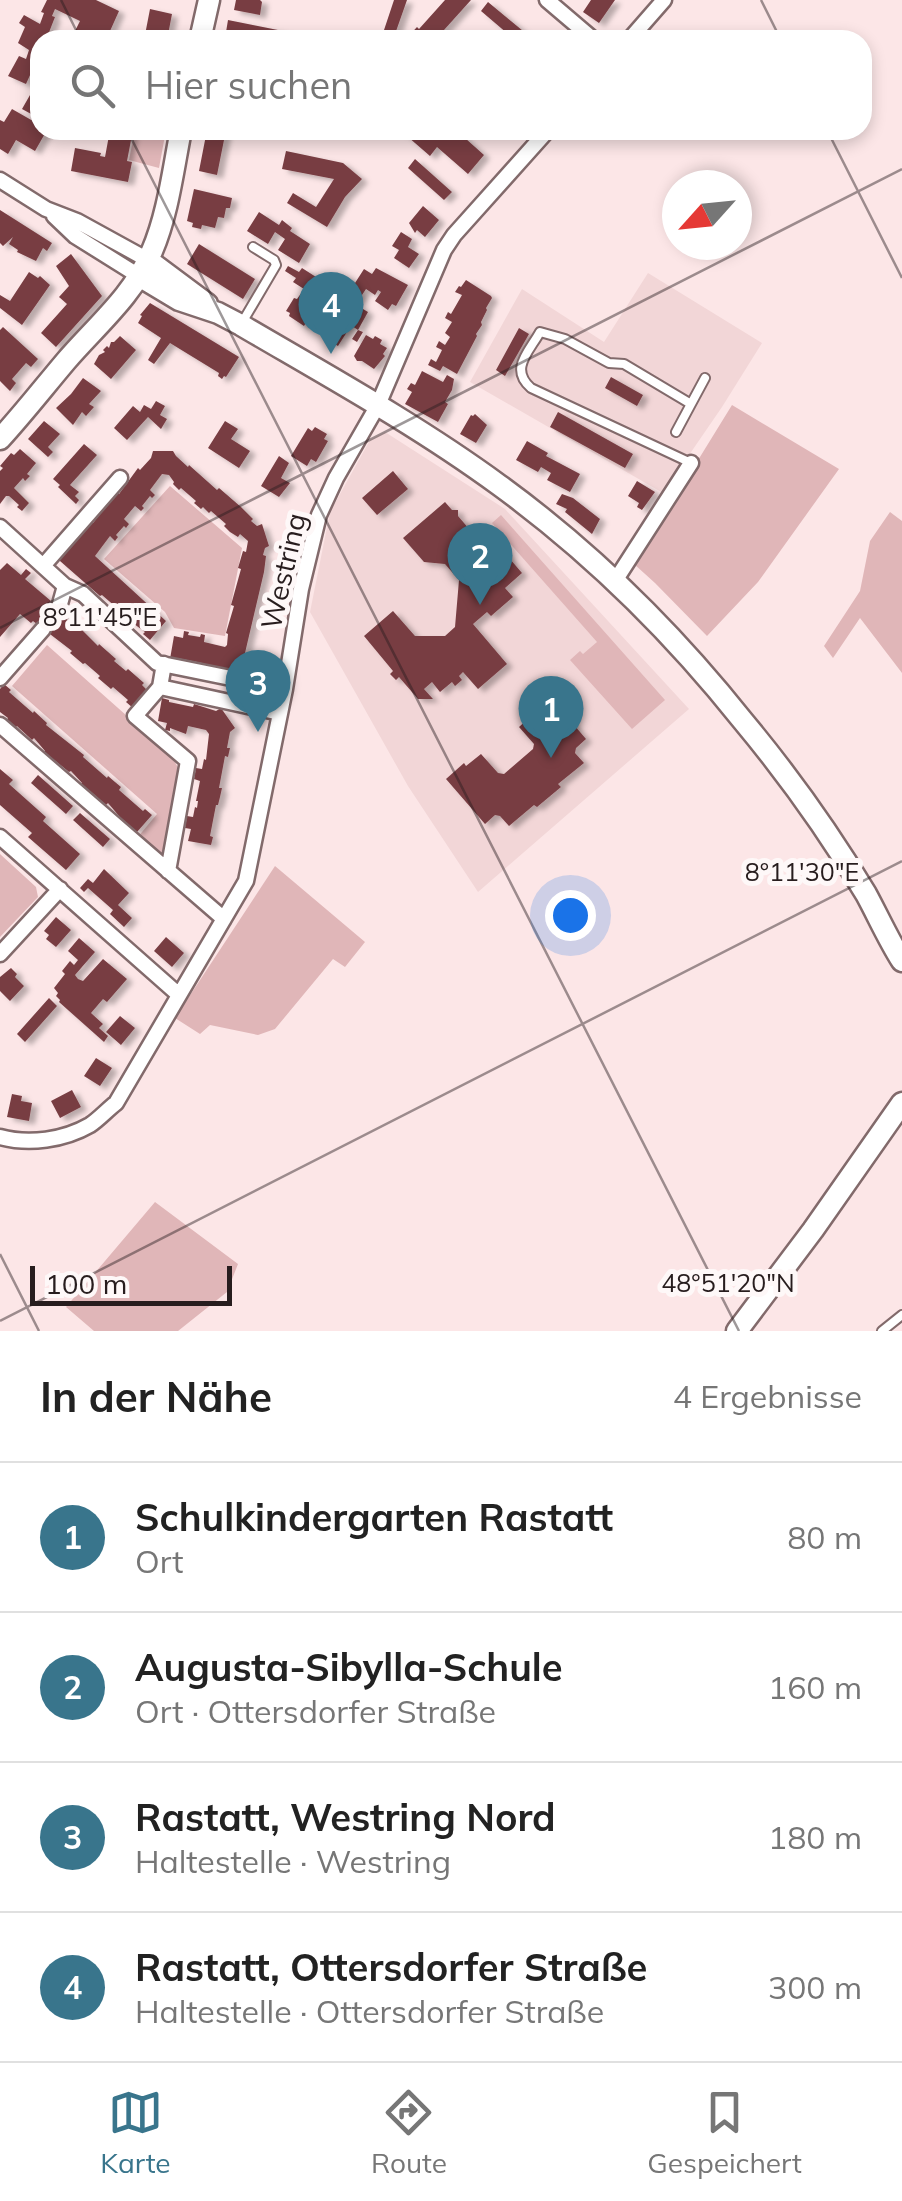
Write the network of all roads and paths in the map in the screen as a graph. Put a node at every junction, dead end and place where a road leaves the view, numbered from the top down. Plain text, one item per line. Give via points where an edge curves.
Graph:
1 (209, 0) edge
2 (547, 0) edge
3 (664, 0) edge
4 (202, 30) edge
5 (582, 30) edge
6 (638, 30) edge
7 (179, 140) edge
8 (539, 140) edge
9 (0, 180) edge
10 (254, 247) dead end
11 (144, 268) junction
12 (241, 325) junction
13 (706, 378) dead end
14 (691, 404) junction
15 (378, 406) junction
16 (676, 432) dead end
17 (0, 439) edge
18 (691, 463) joint
19 (120, 478) dead end
20 (3, 536) edge
21 (43, 566) junction
22 (615, 581) junction
23 (65, 586) junction
24 (58, 611) dead end
25 (43, 629) dead end
26 (164, 664) junction
27 (0, 678) edge
28 (160, 687) junction
29 (285, 689) junction
30 (280, 712) junction
31 (0, 724) edge
32 (0, 837) edge
33 (168, 870) junction
34 (60, 890) junction
35 (866, 896) junction
36 (224, 919) junction
37 (902, 934) edge
38 (0, 954) edge
39 (902, 960) edge
40 (179, 995) junction
41 (902, 1103) edge
42 (0, 1138) edge
43 (902, 1315) edge
44 (737, 1331) edge
45 (882, 1331) edge

1 - 4 street
2 - 5 street
3 - 6 street
7 - 11 street via 160,230
8 - 15 street, Westring via 444,250
9 - 11 street
10 - 12 lane via 276,265
11 - 12 street via 192,290
11 - 17 street
12 - 15 street
13 - 14 lane
14 - 16 lane
14 - 18 lane via 624,364 540,332 520,366 531,388
15 - 22 street via 496,483
15 - 29 street, Westring via 318,515
18 - 22 street
19 - 21 street
20 - 21 street
21 - 23 street
22 - 35 street via 746,723
23 - 24 street
23 - 26 street
25 - 27 street
26 - 28 street
26 - 29 street
28 - 30 street
28 - 33 street via 136,716 188,762
29 - 30 street, Westring
30 - 36 street, Westring via 246,881
31 - 33 street
32 - 34 street
33 - 36 street
34 - 38 street
34 - 40 street
35 - 37 street
35 - 39 street
36 - 40 street, Westring
40 - 42 street, Westring via 116,1103 92,1124 40,1141
41 - 44 street
43 - 45 lane

